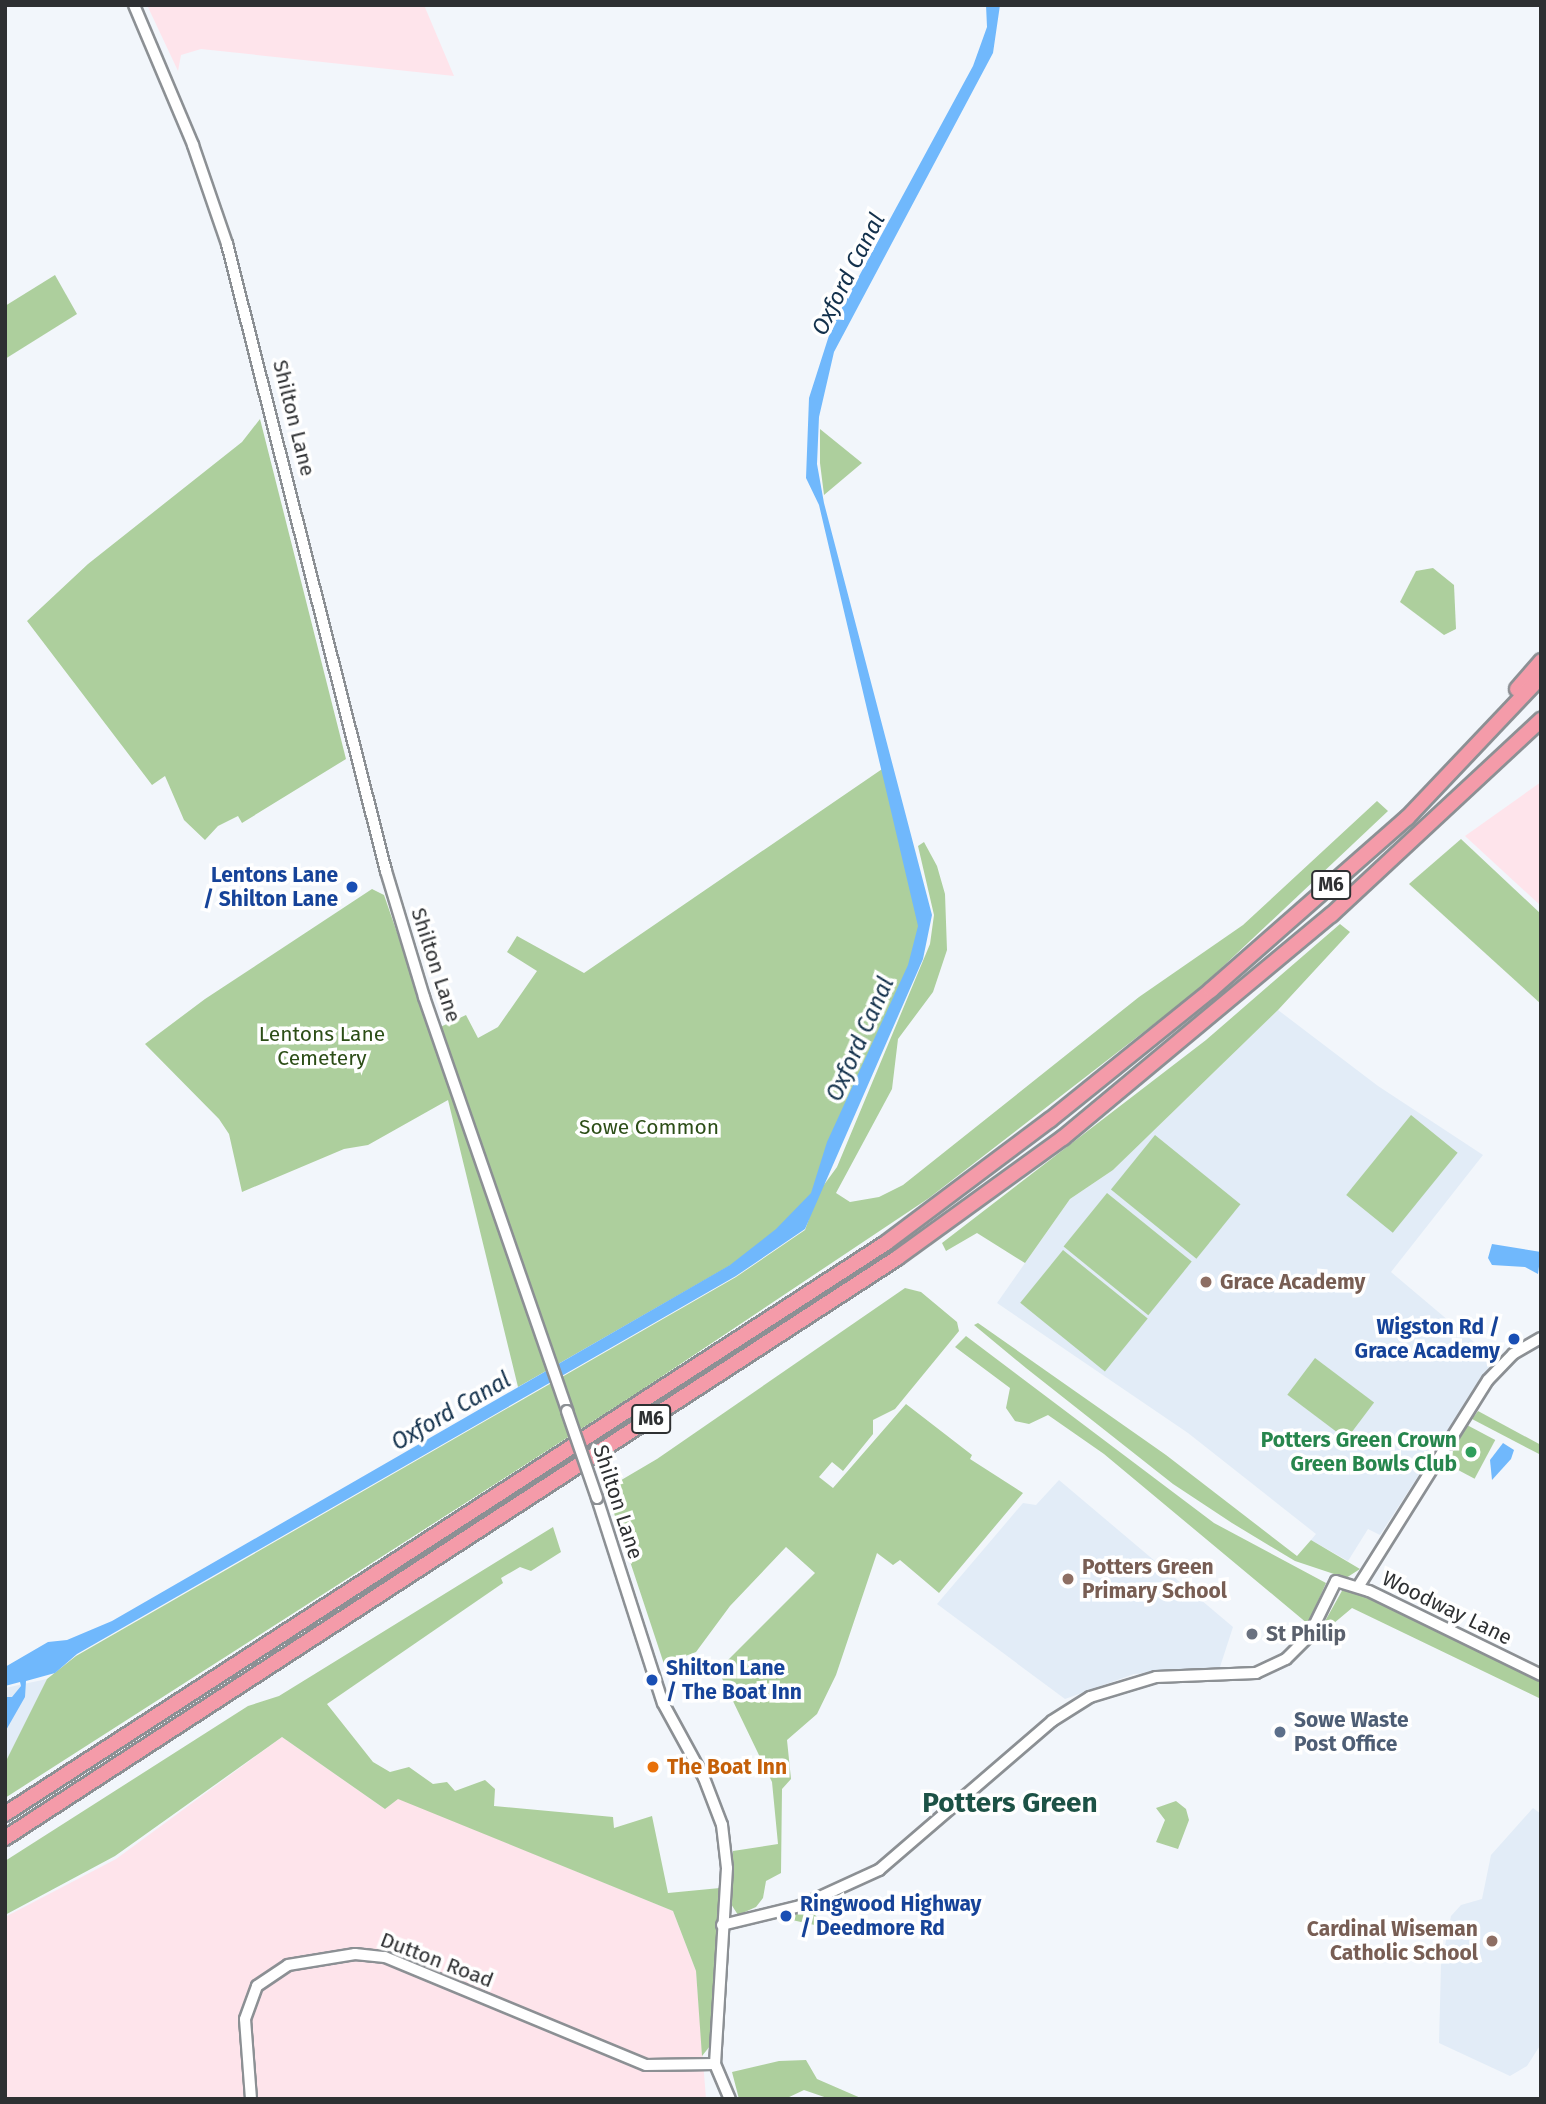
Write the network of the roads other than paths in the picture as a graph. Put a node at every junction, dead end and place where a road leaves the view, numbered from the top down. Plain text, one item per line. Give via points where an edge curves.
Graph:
1 (134, 5) edge
2 (1541, 661) edge
3 (1541, 677) edge
4 (1541, 709) edge
5 (1541, 720) edge
6 (1407, 818) junction
7 (1419, 836) junction
8 (1541, 1338) edge
9 (1357, 1587) junction
10 (1541, 1675) edge
11 (5, 1814) edge
12 (5, 1838) edge
13 (722, 1925) junction
14 (715, 2064) junction
15 (251, 2099) edge
16 (730, 2099) edge

1 - 13 street, Shilton Lane, bridge via 193,145 227,244 384,864 424,997 663,1703 718,1810 727,1868
2 - 6 highway
3 - 6 highway, M6
4 - 7 highway, M6
5 - 7 highway
6 - 11 highway, M6 via 1201,998 1050,1120 886,1243
7 - 12 highway, M6 via 1128,1085 897,1258
8 - 9 street via 1513,1354 1488,1380
9 - 10 street, Woodway Lane
9 - 13 street, Woodway Lane via 1336,1581 1309,1636 1286,1659 1256,1673 1156,1677 1090,1698 1052,1721 879,1870 800,1906
13 - 14 street, Shilton Lane
14 - 15 street, Dutton Road via 646,2065 385,1957 355,1954 288,1965 257,1986 245,2019
14 - 16 street

